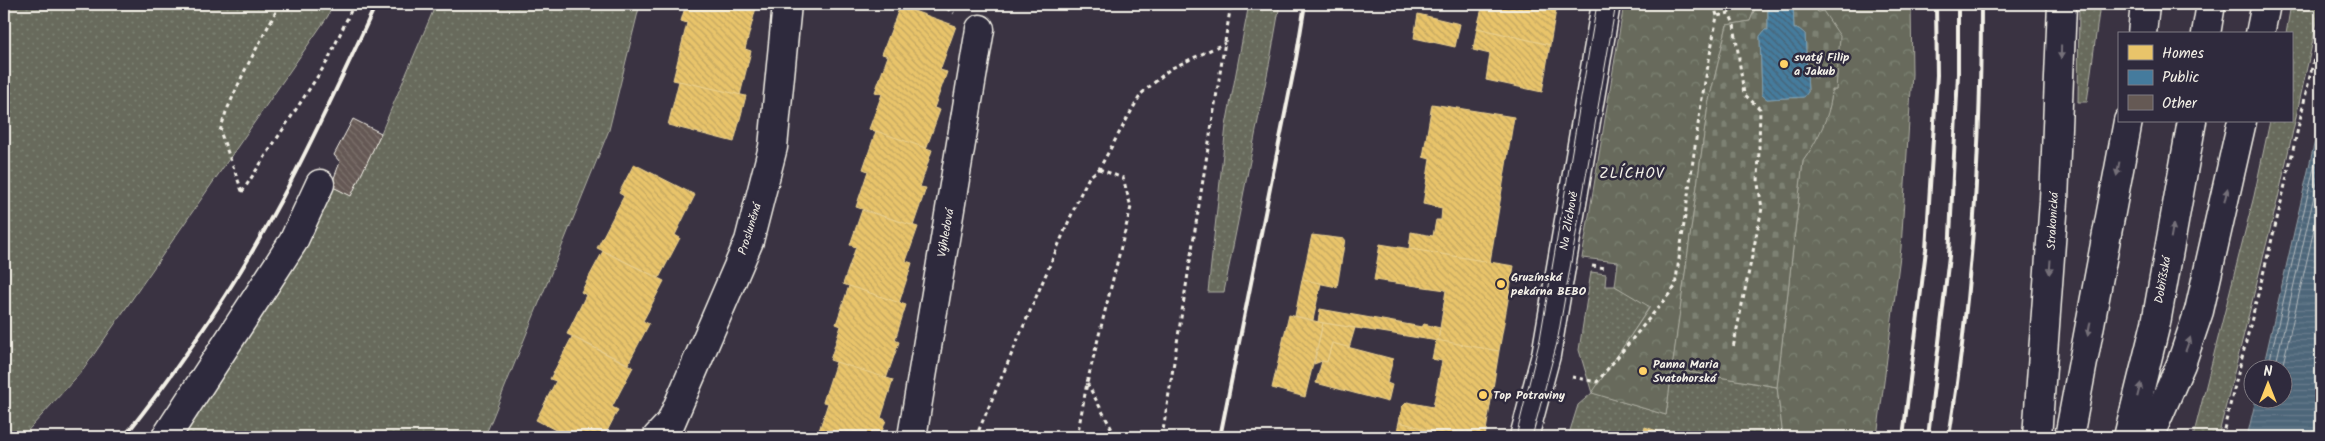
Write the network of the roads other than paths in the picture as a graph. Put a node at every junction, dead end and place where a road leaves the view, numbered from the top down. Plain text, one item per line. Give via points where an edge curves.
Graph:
1 (787, 4) edge
2 (1606, 4) edge
3 (2062, 4) edge
4 (2146, 4) edge
5 (2210, 4) edge
6 (2266, 4) edge
7 (980, 29) dead end
8 (2142, 32) edge
9 (2206, 32) edge
10 (2260, 32) edge
11 (2128, 122) edge
12 (2192, 122) edge
13 (2242, 122) edge
14 (320, 184) dead end
15 (166, 437) edge
16 (657, 437) edge
17 (912, 437) edge
18 (1524, 437) edge
19 (2037, 437) edge
20 (2068, 437) edge
21 (2128, 437) edge
22 (2149, 437) edge

1 - 16 main road, Prosluněná via 773,147 749,241 670,422
2 - 18 main road, Na Zlíchově via 1546,355
3 -> 19 main road, Strakonická via 2054,200
4 - 8 main road
5 - 9 main road
6 - 10 main road
7 - 17 main road, Výhledová
11 -> 20 main road
21 -> 12 main road, Dobříšská via 2156,323
22 -> 13 main road via 2181,364 2199,311
14 - 15 main road via 293,242

